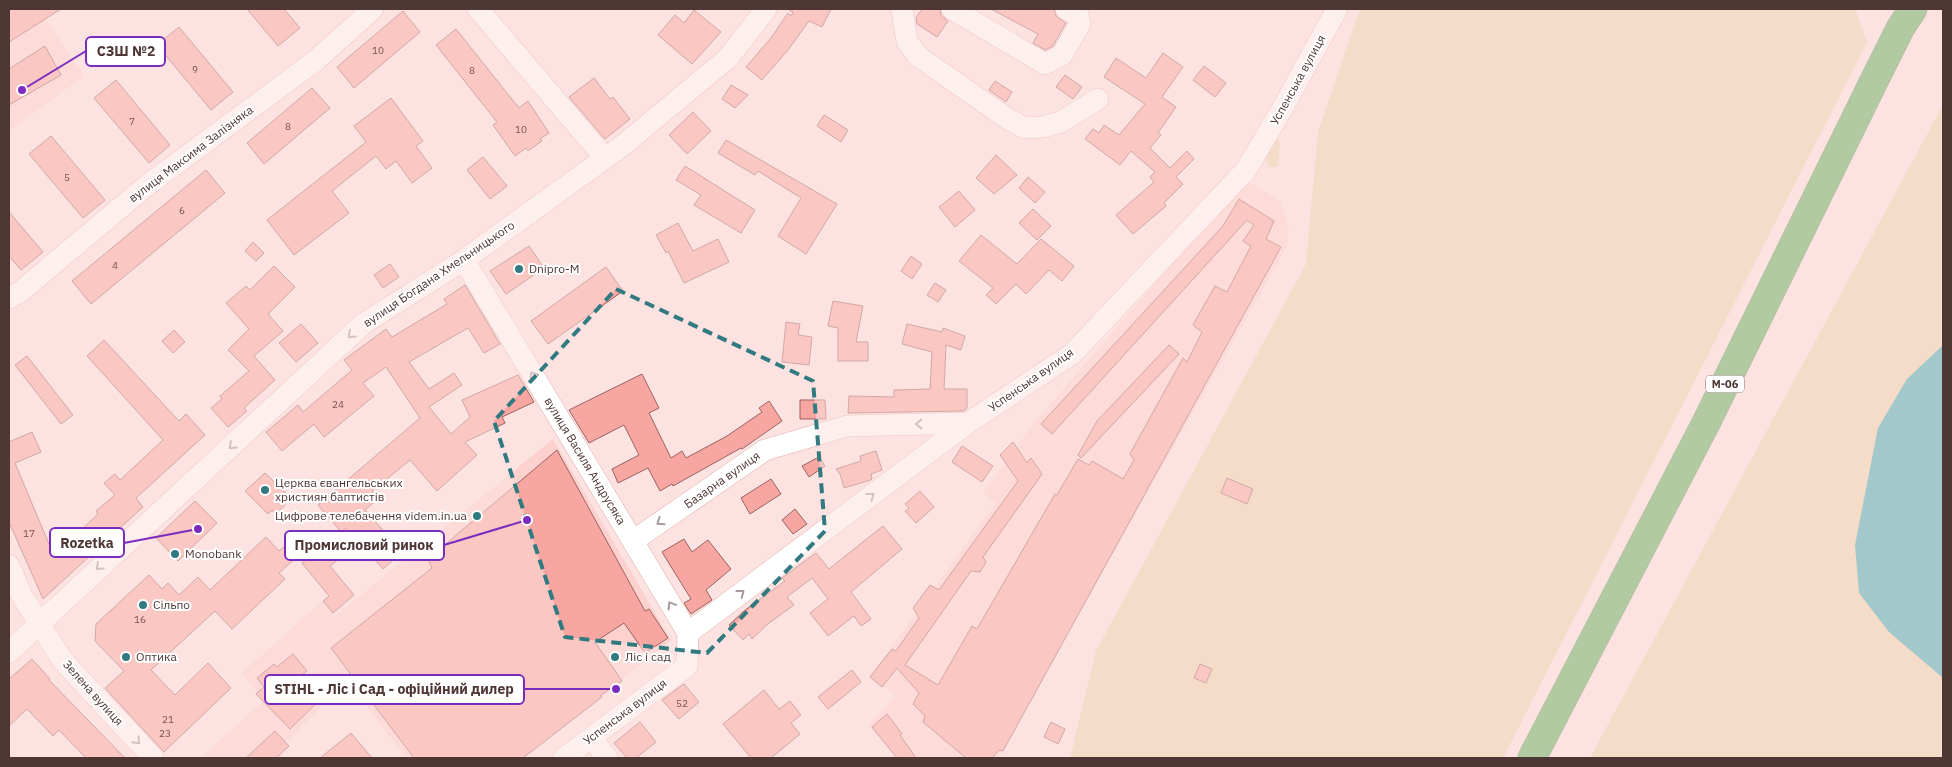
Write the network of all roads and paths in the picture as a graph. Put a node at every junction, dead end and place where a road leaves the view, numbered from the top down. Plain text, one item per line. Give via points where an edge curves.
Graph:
1 (373, 9) edge
2 (478, 9) edge
3 (766, 9) edge
4 (902, 9) edge
5 (952, 9) edge
6 (1066, 9) edge
7 (1337, 9) edge
8 (1913, 9) edge
9 (1098, 99) dead end
10 (604, 158) junction
11 (464, 260) junction
12 (9, 298) edge
13 (968, 423) junction
14 (633, 541) junction
15 (9, 566) edge
16 (39, 622) junction
17 (688, 633) junction
18 (9, 652) edge
19 (592, 738) junction
20 (153, 758) edge
21 (564, 758) edge
22 (606, 758) edge
23 (1532, 758) edge

1 - 12 street, вулиця Максима Залізняка via 314,61 145,187
2 - 10 street
3 - 10 street, вулиця Богдана Хмельницького via 728,58
4 - 9 street via 907,42 919,57 1025,128 1060,122
5 - 6 street via 1045,64 1062,55 1080,24 1078,15
7 - 13 street, Успенська вулиця via 1246,170 1072,354
8 - 23 highway, М-06 via 1901,27 1706,423
10 - 11 street, вулиця Богдана Хмельницького
14 -> 11 street, вулиця Василя Андрусяка
11 -> 16 street, вулиця Богдана Хмельницького via 363,324
13 -> 14 street, Базарна вулиця via 847,426 764,450
17 -> 13 street, Успенська вулиця
17 -> 14 street, вулиця Василя Андрусяка
15 - 16 street, Зелена вулиця via 22,596
16 - 18 street, вулиця Богдана Хмельницького
16 -> 20 street, Зелена вулиця via 63,661
17 - 19 street, Успенська вулиця via 687,666
19 - 21 street, Успенська вулиця
19 - 22 street

